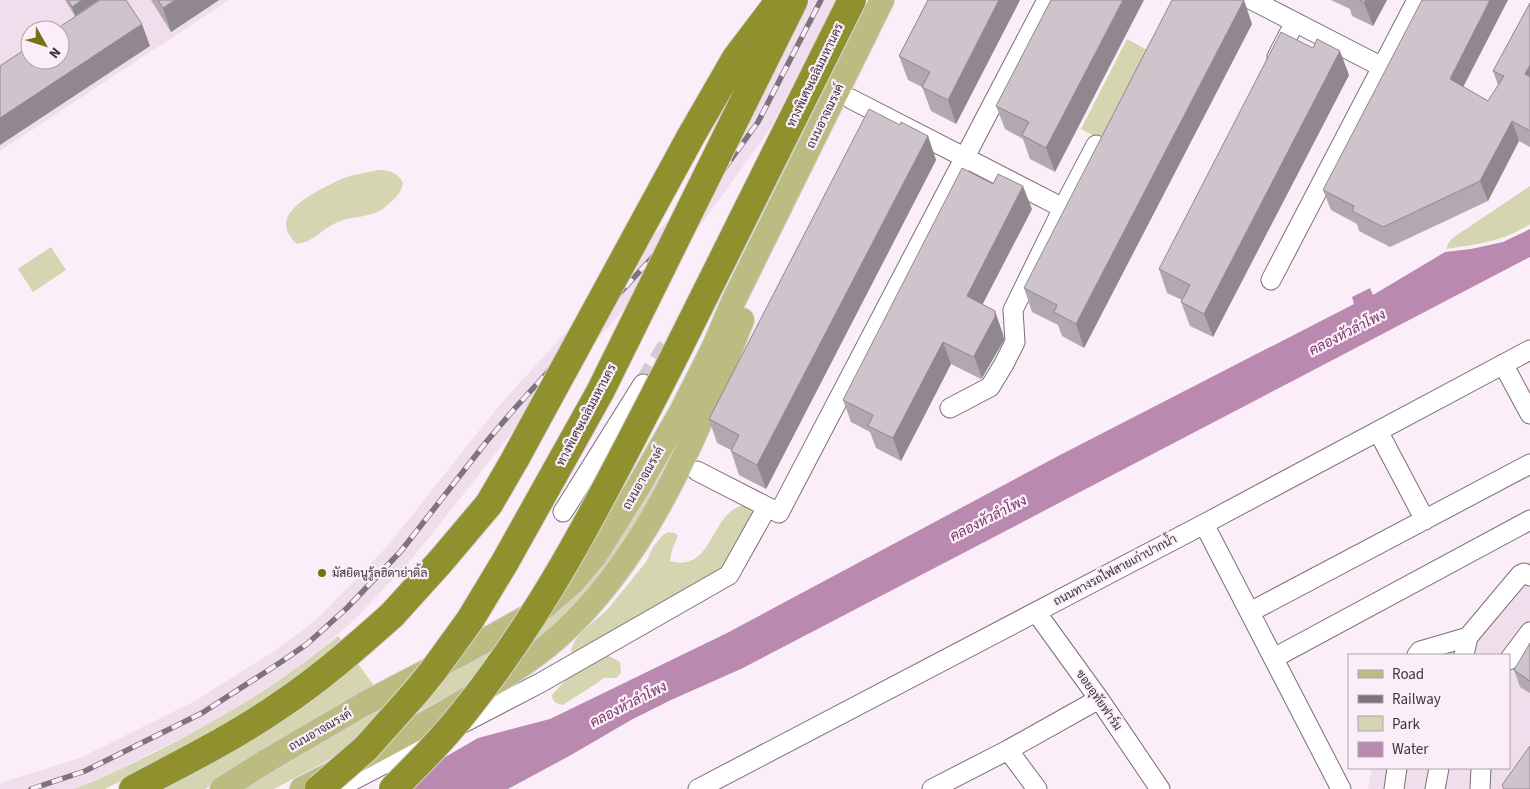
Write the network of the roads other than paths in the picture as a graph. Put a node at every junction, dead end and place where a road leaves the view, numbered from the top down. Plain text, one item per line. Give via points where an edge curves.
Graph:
1 (780, 0) edge
2 (794, 0) edge
3 (852, 0) edge
4 (882, 0) edge
5 (899, 0) edge
6 (1047, 0) edge
7 (1252, 0) edge
8 (1417, 0) edge
9 (1295, 22) junction
10 (1382, 68) junction
11 (1268, 74) edge
12 (844, 95) junction
13 (1096, 146) edge
14 (965, 157) junction
15 (1063, 208) junction
16 (1271, 280) dead end
17 (1530, 350) edge
18 (1503, 364) junction
19 (643, 384) tunnel mouth
20 (950, 408) dead end
21 (1530, 414) edge
22 (1378, 431) junction
23 (1530, 464) edge
24 (697, 471) dead end
25 (773, 510) junction
26 (564, 512) dead end
27 (1425, 520) junction
28 (1530, 520) edge
29 (1204, 524) junction
30 (1530, 576) edge
31 (1036, 612) junction
32 (1250, 612) junction
33 (1530, 632) edge
34 (1466, 646) edge
35 (1418, 654) edge
36 (1274, 658) junction
37 (1510, 659) edge
38 (1098, 699) junction
39 (1008, 750) junction
40 (1397, 769) edge
41 (1439, 769) edge
42 (1480, 769) edge
43 (133, 789) edge
44 (222, 789) edge
45 (302, 789) edge
46 (319, 789) edge
47 (336, 789) edge
48 (393, 789) edge
49 (698, 789) edge
50 (932, 789) edge
51 (1037, 789) edge
52 (1160, 789) edge
53 (1341, 789) edge
54 (1394, 789) edge
55 (1435, 789) edge
56 (1480, 789) edge

1 - 43 highway, bridge via 736,58 489,504 392,615 328,670 279,707 210,749
2 - 46 highway, ทางพิเศษเฉลิมมหานคร, bridge via 600,392 506,562 470,620 416,692 366,748
3 - 48 highway, ทางพิเศษเฉลิมมหานคร, bridge via 692,321 569,557 520,635 465,711
4 - 12 main road, ถนนอาจณรงค์
5 - 12 main road, ถนนอาจณรงค์
6 - 14 street
7 - 9 street
8 - 10 street
9 - 10 street
9 - 11 street
10 - 16 street
12 - 14 street
12 - 44 main road, ถนนอาจณรงค์ via 734,300 681,412 596,556 571,584 542,609 356,709
12 - 45 main road, ถนนอาจณรงค์ via 744,317 714,392 661,502 617,572 558,638 517,668 477,694
13 - 15 street
14 - 15 street
14 - 25 street
15 - 20 street via 1013,310 1015,342 1004,364 990,387
17 - 18 street, ถนนทางรถไฟสายเก่าปากน้ำ
18 - 21 street
18 - 22 street, ถนนทางรถไฟสายเก่าปากน้ำ
19 - 26 street
22 - 27 street
22 - 29 street, ถนนทางรถไฟสายเก่าปากน้ำ
23 - 27 street
24 - 25 street
25 - 47 street via 729,575 540,683
27 - 32 street
28 - 36 street
29 - 31 street, ถนนทางรถไฟสายเก่าปากน้ำ
29 - 32 street
30 - 34 street via 1524,573 1520,576
31 - 38 street, ซอยอุทัยฟาร์ม
31 - 49 street, ถนนทางรถไฟสายเก่าปากน้ำ
32 - 36 street
33 - 37 street
34 - 35 street via 1420,651
36 - 53 street
38 - 39 street
38 - 52 street, ซอยอุทัยฟาร์ม
39 - 50 street
39 - 51 street
40 - 54 street
41 - 55 street
42 - 56 street

